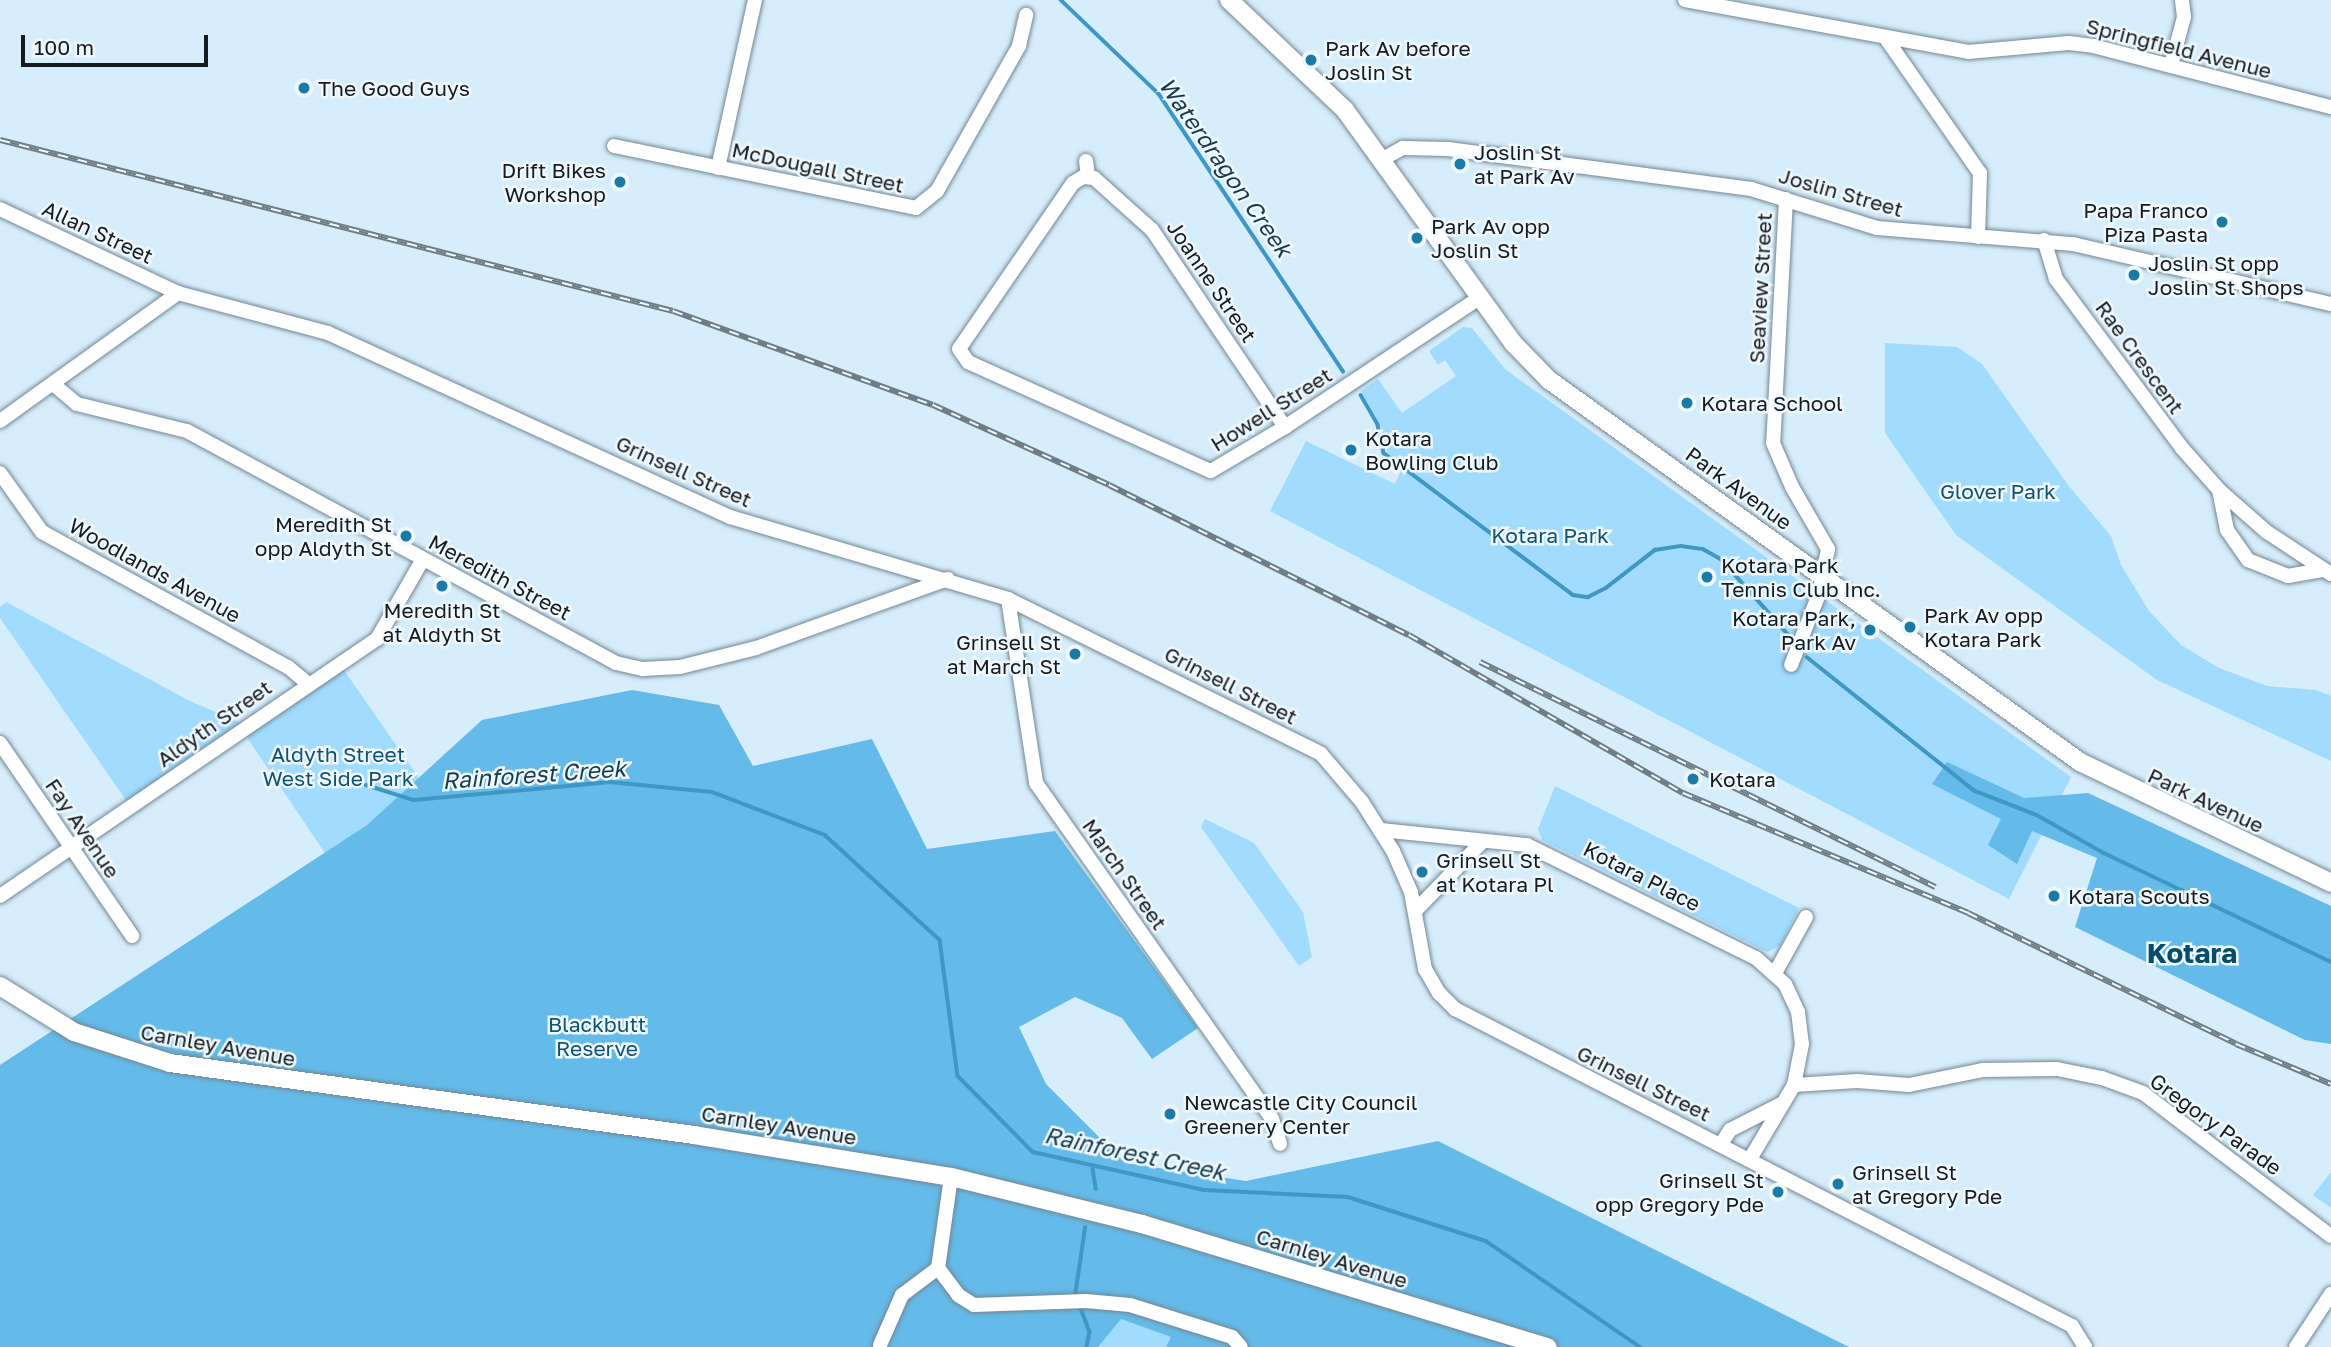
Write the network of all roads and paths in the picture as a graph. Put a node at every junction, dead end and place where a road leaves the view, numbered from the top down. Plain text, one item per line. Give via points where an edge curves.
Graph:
1 (755, 0) edge
2 (1229, 0) edge
3 (1685, 0) edge
4 (2182, 0) edge
5 (1026, 15) dead end
6 (1885, 37) junction
7 (2171, 65) junction
8 (2331, 107) edge
9 (614, 146) dead end
10 (1381, 160) junction
11 (1086, 161) dead end
12 (718, 168) junction
13 (1088, 176) junction
14 (1786, 199) junction
15 (0, 209) edge
16 (1978, 237) junction
17 (2044, 240) junction
18 (178, 293) junction
19 (1479, 298) junction
20 (2331, 304) edge
21 (53, 384) junction
22 (0, 421) edge
23 (1285, 427) junction
24 (0, 473) edge
25 (2219, 490) junction
26 (423, 559) junction
27 (2327, 572) edge
28 (1824, 576) junction
29 (948, 579) junction
30 (1008, 599) junction
31 (1791, 665) dead end
32 (308, 684) junction
33 (0, 743) edge
34 (1381, 831) junction
35 (1482, 842) junction
36 (71, 847) junction
37 (2331, 883) edge
38 (0, 896) edge
39 (1415, 911) junction
40 (1806, 917) dead end
41 (132, 936) dead end
42 (1774, 972) junction
43 (0, 986) edge
44 (1794, 1085) junction
45 (1783, 1103) junction
46 (1280, 1144) dead end
47 (1721, 1144) junction
48 (1750, 1160) junction
49 (951, 1177) junction
50 (2331, 1236) edge
51 (937, 1268) junction
52 (2331, 1294) edge
53 (880, 1345) dead end
54 (1241, 1347) edge
55 (1548, 1347) edge
56 (2085, 1347) edge
57 (2296, 1347) edge

1 - 12 street
2 - 10 main road, Park Avenue via 1331,94
3 - 6 street, Springfield Avenue
4 - 7 street via 2183,18
5 - 12 street, McDougall Street via 1019,46 937,191 922,205 905,208
6 - 7 street, Springfield Avenue via 1968,52 2069,43
6 - 16 street via 1980,173
7 - 8 street, Springfield Avenue
9 - 12 street, McDougall Street
10 - 14 street, Joslin Street via 1403,148 1448,149 1751,189
10 - 19 main road, Park Avenue
11 - 13 street
13 - 23 street, Joanne Street via 1107,184 1146,222
13 - 23 street, Howell Street via 1073,183 960,343 960,355 1211,471
14 - 16 street, Joslin Street via 1877,228
14 - 28 street, Seaview Street via 1773,443 1828,550
15 - 18 street, Allan Street
16 - 17 street, Joslin Street
17 - 20 street, Joslin Street
17 - 25 street, Rae Crescent via 2056,279 2149,409
18 - 21 street
18 - 29 street, Grinsell Street via 328,333 730,517
19 - 23 street, Howell Street
19 - 28 main road, Park Avenue via 1549,380
21 - 22 street
21 - 26 street, Meredith Street via 77,404 187,431
24 - 32 street, Woodlands Avenue via 42,532 288,667
25 - 27 street, Rae Crescent
25 - 27 street, Rae Crescent via 2227,530 2248,560 2288,576
26 - 29 street, Meredith Street via 616,663 643,669 680,667 756,648
26 - 32 street, Aldyth Street via 381,635
28 - 31 street
28 - 37 main road, Park Avenue via 2080,762
29 - 30 street, Grinsell Street
30 - 34 street, Grinsell Street via 1326,757
30 - 46 street, March Street via 1036,783 1272,1119
32 - 36 street, Aldyth Street
33 - 36 street, Fay Avenue
34 - 35 street, Kotara Place
34 - 39 street, Grinsell Street via 1404,872
35 - 39 street
35 - 42 street, Kotara Place via 1516,843 1545,852 1756,958
36 - 38 street, Aldyth Street
36 - 41 street, Fay Avenue
39 - 47 street, Grinsell Street via 1425,969 1455,1009
40 - 42 street via 1785,962
42 - 44 street, Kotara Place via 1791,995 1801,1030 1800,1069
43 - 49 main road, Carnley Avenue via 74,1032 170,1063 694,1135
44 - 45 street
44 - 50 street, Gregory Parade via 1857,1081 1909,1085 1983,1070 2033,1067 2102,1078 2143,1093
45 - 47 street via 1730,1130
45 - 48 street
47 - 48 street, Grinsell Street
48 - 56 street, Grinsell Street via 2072,1326
49 - 51 street
49 - 55 main road, Carnley Avenue via 1142,1224
51 - 53 street via 902,1295
51 - 54 street via 958,1295 974,1305 1068,1301 1130,1305 1232,1337
52 - 57 street

